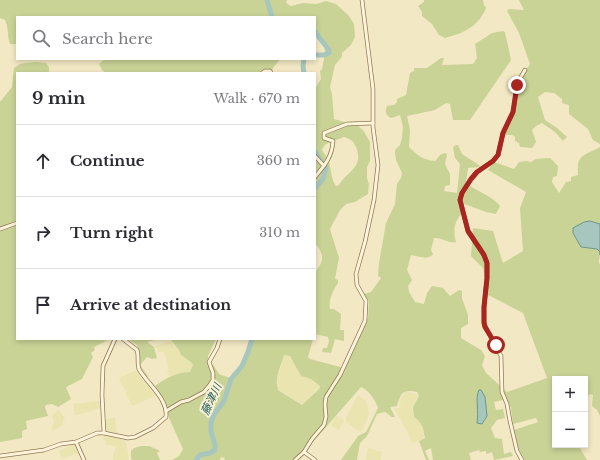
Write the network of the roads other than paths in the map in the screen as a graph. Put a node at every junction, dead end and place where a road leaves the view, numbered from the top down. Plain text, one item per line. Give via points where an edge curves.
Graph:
1 (362, 0) edge
2 (525, 70) dead end
3 (373, 123) junction
4 (316, 157) edge
5 (324, 166) junction
6 (316, 176) edge
7 (16, 222) edge
8 (0, 229) edge
9 (116, 340) edge
10 (124, 340) edge
11 (220, 340) edge
12 (166, 411) junction
13 (104, 433) junction
14 (76, 442) junction
15 (304, 452) junction
16 (0, 456) edge
17 (84, 460) edge
18 (295, 460) edge
19 (315, 460) edge
20 (522, 460) edge

1 - 3 street via 373,89
2 - 20 street via 518,82 513,112 503,133 498,155 471,179 460,200 468,231 487,263 484,324 501,356 502,392 517,451
3 - 5 street via 347,124 324,133 324,138 333,141 331,155
3 - 15 street via 378,165 374,200 356,274 357,285 366,301 365,321 340,375 326,397 324,425
4 - 5 street
5 - 6 street
7 - 8 street
9 - 13 street via 103,366
10 - 12 street via 138,350 139,368
11 - 12 street via 209,362 213,380 209,386 204,392
12 - 13 street via 166,417 138,436 128,438
13 - 14 street via 90,435
14 - 16 street via 39,451
14 - 17 street
15 - 18 street
15 - 19 street

